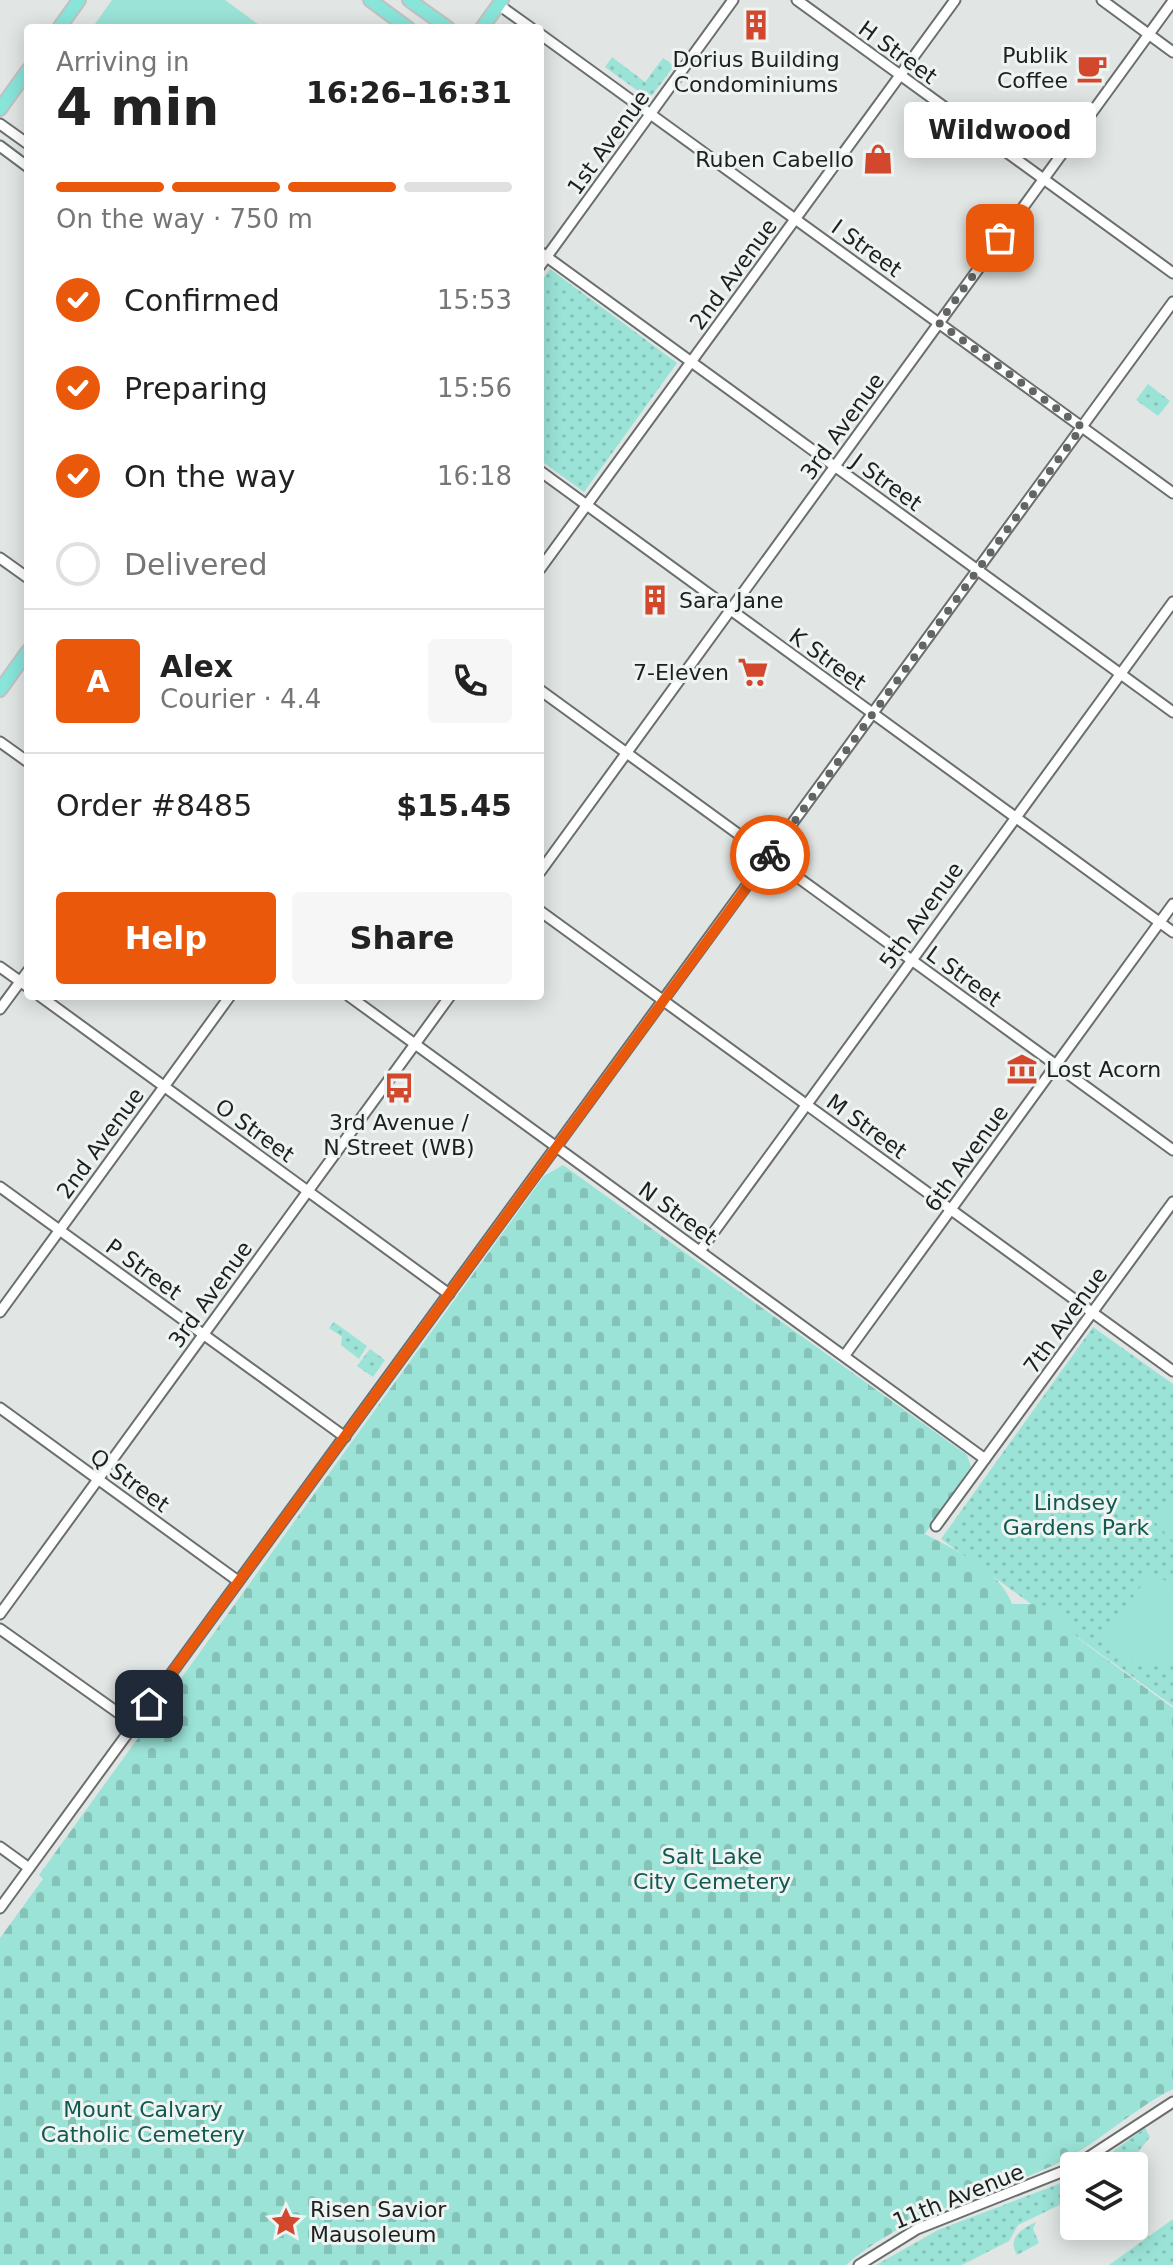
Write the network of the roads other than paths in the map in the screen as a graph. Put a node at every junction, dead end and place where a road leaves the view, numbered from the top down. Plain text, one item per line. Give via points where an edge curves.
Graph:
1 (79, 0) edge
2 (370, 0) edge
3 (409, 0) edge
4 (733, 0) edge
5 (797, 0) edge
6 (955, 0) edge
7 (1102, 0) edge
8 (1173, 1) edge
9 (501, 2) edge
10 (62, 24) edge
11 (403, 24) edge
12 (442, 24) edge
13 (485, 24) edge
14 (526, 24) edge
15 (1149, 34) junction
16 (544, 37) edge
17 (1173, 52) edge
18 (900, 75) junction
19 (24, 76) edge
20 (0, 109) edge
21 (651, 114) junction
22 (0, 124) edge
23 (24, 141) edge
24 (0, 146) edge
25 (24, 164) edge
26 (1043, 179) junction
27 (795, 218) junction
28 (544, 254) edge
29 (1173, 273) edge
30 (1173, 302) edge
31 (939, 323) junction
32 (691, 362) junction
33 (1082, 427) junction
34 (835, 466) junction
35 (544, 474) edge
36 (1173, 493) edge
37 (586, 505) junction
38 (0, 558) edge
39 (544, 563) edge
40 (977, 570) junction
41 (24, 575) edge
42 (1173, 602) edge
43 (730, 610) junction
44 (24, 657) edge
45 (1120, 674) junction
46 (0, 690) edge
47 (544, 693) edge
48 (1173, 712) edge
49 (873, 713) junction
50 (0, 742) edge
51 (626, 753) junction
52 (24, 759) edge
53 (1016, 817) junction
54 (769, 856) junction
55 (544, 866) edge
56 (1173, 904) edge
57 (544, 914) edge
58 (1160, 922) junction
59 (1173, 932) edge
60 (911, 960) junction
61 (0, 967) edge
62 (24, 984) edge
63 (46, 1000) edge
64 (227, 1000) edge
65 (354, 1000) edge
66 (447, 1000) edge
67 (664, 1000) junction
68 (0, 1009) edge
69 (415, 1044) junction
70 (1056, 1065) junction
71 (164, 1086) junction
72 (807, 1104) junction
73 (557, 1147) junction
74 (1173, 1150) edge
75 (0, 1187) edge
76 (308, 1190) junction
77 (1173, 1202) edge
78 (950, 1209) junction
79 (59, 1230) junction
80 (700, 1251) junction
81 (449, 1294) junction
82 (0, 1312) edge
83 (1093, 1313) junction
84 (203, 1334) junction
85 (845, 1355) junction
86 (1173, 1357) edge
87 (1170, 1368) edge
88 (0, 1408) edge
89 (345, 1437) junction
90 (985, 1459) junction
91 (98, 1479) junction
92 (936, 1526) dead end
93 (238, 1581) junction
94 (0, 1614) edge
95 (0, 1629) edge
96 (134, 1724) junction
97 (0, 1847) edge
98 (29, 1868) junction
99 (0, 1908) edge
100 (1173, 2102) edge
101 (1096, 2152) edge
102 (1060, 2172) edge
103 (859, 2265) edge

1 - 10 main road
2 - 11 main road
3 - 12 main road
4 - 21 street, 1st Avenue
5 - 18 street, H Street
6 - 18 street, 2nd Avenue
7 - 15 street
8 - 15 street, 3rd Avenue
9 - 13 main road
9 - 14 street
15 - 17 street
15 - 26 street, 3rd Avenue
16 - 21 street, I Street
18 - 26 street, H Street
18 - 27 street, 2nd Avenue
19 - 20 main road
21 - 27 street, I Street
21 - 28 street, 1st Avenue
22 - 23 street
24 - 25 street
26 - 29 street, H Street
26 - 31 street, 3rd Avenue
27 - 31 street, I Street
27 - 32 street, 2nd Avenue
28 - 32 street, J Street
30 - 33 street
31 - 33 street, I Street
31 - 34 street, 3rd Avenue
32 - 34 street, J Street
32 - 37 street, 2nd Avenue
33 - 36 street, I Street
33 - 40 street
34 - 40 street, J Street
34 - 43 street, 3rd Avenue
35 - 37 street, K Street
37 - 39 street, 2nd Avenue
37 - 43 street, K Street
38 - 41 street
40 - 45 street, J Street
40 - 49 street
42 - 45 street, 5th Avenue
43 - 49 street, K Street
43 - 51 street, 3rd Avenue
44 - 46 main road
45 - 48 street, J Street
45 - 53 street, 5th Avenue
47 - 51 street, L Street
49 - 53 street, K Street
49 - 54 street
50 - 52 street
51 - 54 street, L Street
51 - 55 street, 3rd Avenue
53 - 58 street, K Street
53 - 60 street, 5th Avenue
54 - 60 street, L Street
54 - 67 street
56 - 58 street, 6th Avenue
57 - 67 street, M Street
58 - 59 street, K Street
58 - 70 street, 6th Avenue
60 - 70 street, L Street
60 - 72 street, 5th Avenue
61 - 62 street
62 - 68 street
63 - 71 street, O Street
64 - 71 street, 2nd Avenue
65 - 69 street, N Street
66 - 69 street, 3rd Avenue
67 - 72 street, M Street
67 - 73 street
69 - 73 street, N Street
69 - 76 street, 3rd Avenue
70 - 74 street, L Street
70 - 78 street, 6th Avenue
71 - 76 street, O Street
71 - 79 street, 2nd Avenue
72 - 78 street, M Street
72 - 80 street, 5th Avenue
73 - 80 street, N Street
73 - 81 street
75 - 79 street, P Street
76 - 81 street, O Street
76 - 84 street, 3rd Avenue
77 - 83 street, 7th Avenue
78 - 83 street, M Street
78 - 85 street, 6th Avenue
79 - 82 street, 2nd Avenue
79 - 84 street, P Street
80 - 85 street, N Street
81 - 89 street
83 - 87 street, M Street
83 - 90 street, 7th Avenue
84 - 89 street, P Street
84 - 91 street, 3rd Avenue
85 - 90 street, N Street
86 - 87 street
88 - 91 street, Q Street
89 - 93 street
90 - 92 street, 7th Avenue
91 - 93 street, Q Street
91 - 94 street, 3rd Avenue
93 - 96 street
95 - 96 street
96 - 98 street
97 - 98 street
98 - 99 street
100 - 101 street, 11th Avenue
102 - 103 street, 11th Avenue via 917,2229

